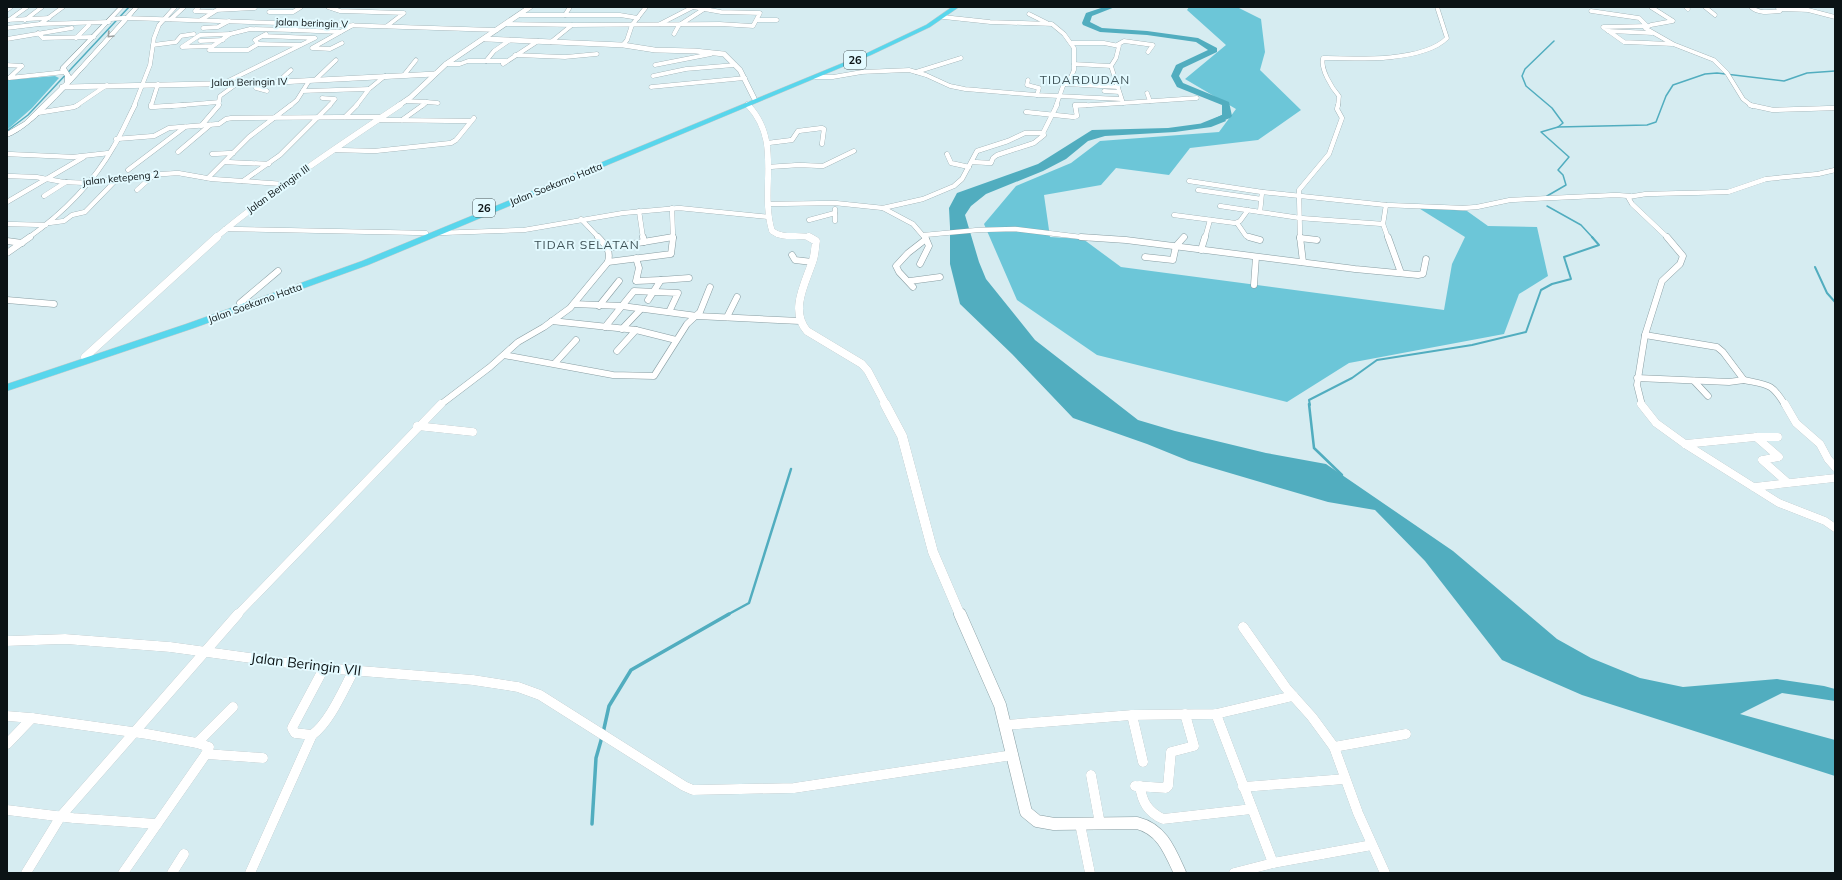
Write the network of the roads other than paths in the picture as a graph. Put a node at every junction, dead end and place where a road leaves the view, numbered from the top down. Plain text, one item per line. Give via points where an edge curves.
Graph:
1 (11, 7) edge
2 (27, 7) edge
3 (42, 7) edge
4 (64, 7) edge
5 (122, 7) edge
6 (137, 7) edge
7 (175, 7) edge
8 (184, 7) edge
9 (199, 7) edge
10 (275, 7) edge
11 (301, 7) edge
12 (328, 7) edge
13 (530, 7) edge
14 (570, 7) edge
15 (646, 7) edge
16 (693, 7) edge
17 (950, 7) edge
18 (956, 7) edge
19 (1437, 7) edge
20 (1586, 7) edge
21 (1651, 7) edge
22 (1705, 7) edge
23 (1750, 7) edge
24 (226, 8) edge
25 (255, 8) dead end
26 (1608, 8) dead end
27 (1779, 8) edge
28 (704, 9) junction
29 (1800, 9) junction
30 (1808, 9) dead end
31 (7, 10) edge
32 (1591, 11) junction
33 (213, 12) junction
34 (269, 12) junction
35 (760, 13) junction
36 (1029, 14) dead end
37 (520, 15) junction
38 (550, 15) junction
39 (565, 15) junction
40 (574, 15) junction
41 (1617, 15) junction
42 (1715, 15) dead end
43 (625, 16) junction
44 (767, 16) junction
45 (1593, 16) dead end
46 (943, 17) junction
47 (1835, 17) edge
48 (49, 18) junction
49 (127, 18) junction
50 (638, 18) junction
51 (164, 19) junction
52 (171, 19) junction
53 (8, 20) edge
54 (25, 20) junction
55 (110, 20) junction
56 (201, 20) junction
57 (229, 20) junction
58 (757, 20) junction
59 (777, 20) dead end
60 (257, 21) junction
61 (1610, 22) dead end
62 (97, 23) junction
63 (304, 23) junction
64 (40, 24) junction
65 (354, 24) junction
66 (507, 24) junction
67 (540, 24) junction
68 (660, 24) junction
69 (1049, 24) junction
70 (89, 25) junction
71 (559, 25) junction
72 (572, 25) junction
73 (616, 25) junction
74 (632, 25) junction
75 (680, 25) junction
76 (386, 26) junction
77 (1621, 26) junction
78 (1647, 26) junction
79 (7, 28) edge
80 (203, 28) dead end
81 (275, 29) junction
82 (292, 30) junction
83 (497, 30) junction
84 (1608, 31) junction
85 (327, 32) junction
86 (340, 32) junction
87 (1630, 32) junction
88 (1636, 33) junction
89 (38, 34) junction
90 (194, 34) dead end
91 (230, 34) junction
92 (674, 34) dead end
93 (1654, 34) junction
94 (263, 36) junction
95 (94, 37) junction
96 (76, 38) junction
97 (315, 38) junction
98 (485, 38) junction
99 (7, 39) edge
100 (327, 39) junction
101 (223, 40) junction
102 (510, 40) junction
103 (200, 41) dead end
104 (538, 41) junction
105 (551, 42) junction
106 (342, 43) dead end
107 (1072, 43) junction
108 (258, 44) junction
109 (1651, 44) junction
110 (1675, 44) junction
111 (153, 45) junction
112 (302, 45) junction
113 (1117, 45) junction
114 (623, 46) junction
115 (263, 48) dead end
116 (293, 49) junction
117 (96, 50) junction
118 (178, 50) dead end
119 (80, 52) junction
120 (1148, 52) dead end
121 (597, 54) dead end
122 (711, 54) junction
123 (515, 55) junction
124 (529, 56) junction
125 (961, 58) dead end
126 (336, 60) dead end
127 (416, 60) dead end
128 (506, 61) junction
129 (486, 62) junction
130 (522, 62) dead end
131 (446, 64) junction
132 (502, 64) dead end
133 (1074, 64) junction
134 (7, 65) edge
135 (655, 65) dead end
136 (735, 65) junction
137 (1111, 66) junction
138 (79, 70) junction
139 (291, 70) dead end
140 (64, 71) junction
141 (916, 72) junction
142 (435, 74) junction
143 (404, 75) junction
144 (385, 76) junction
145 (653, 76) dead end
146 (815, 76) junction
147 (745, 78) junction
148 (312, 80) junction
149 (1028, 80) dead end
150 (67, 81) junction
151 (278, 82) junction
152 (224, 83) junction
153 (238, 83) junction
154 (261, 83) junction
155 (144, 84) junction
156 (158, 84) junction
157 (1065, 84) junction
158 (107, 85) junction
159 (62, 87) junction
160 (650, 87) dead end
161 (1118, 87) junction
162 (369, 89) junction
163 (267, 91) dead end
164 (303, 91) junction
165 (1104, 91) dead end
166 (1119, 92) junction
167 (1146, 93) dead end
168 (1037, 95) junction
169 (1060, 96) junction
170 (322, 98) dead end
171 (1197, 98) dead end
172 (405, 101) junction
173 (751, 101) junction
174 (1122, 101) junction
175 (1150, 101) junction
176 (219, 102) junction
177 (427, 102) junction
178 (438, 103) dead end
179 (1835, 108) edge
180 (1026, 112) dead end
181 (37, 113) junction
182 (1052, 115) junction
183 (318, 116) junction
184 (276, 117) junction
185 (345, 117) junction
186 (379, 118) junction
187 (402, 120) junction
188 (700, 122) junction
189 (210, 125) junction
190 (201, 126) junction
191 (186, 127) junction
192 (1043, 133) junction
193 (7, 135) edge
194 (116, 139) junction
195 (768, 143) junction
196 (822, 144) dead end
197 (335, 150) junction
198 (854, 151) dead end
199 (178, 152) dead end
200 (233, 153) junction
201 (7, 154) edge
202 (109, 154) junction
203 (212, 154) dead end
204 (947, 154) dead end
205 (84, 156) junction
206 (225, 162) junction
207 (269, 164) junction
208 (971, 164) junction
209 (768, 167) junction
210 (128, 170) dead end
211 (1835, 170) edge
212 (155, 174) junction
213 (7, 176) edge
214 (49, 178) junction
215 (118, 178) junction
216 (208, 178) junction
217 (243, 181) junction
218 (1189, 181) dead end
219 (66, 182) junction
220 (89, 183) junction
221 (283, 184) junction
222 (137, 190) dead end
223 (1198, 190) dead end
224 (1262, 192) junction
225 (1299, 195) junction
226 (44, 196) dead end
227 (1630, 196) junction
228 (1261, 199) junction
229 (7, 202) edge
230 (835, 202) junction
231 (769, 204) junction
232 (1386, 205) junction
233 (1220, 206) dead end
234 (672, 208) junction
235 (883, 208) junction
236 (1248, 210) junction
237 (639, 211) junction
238 (1260, 212) junction
239 (836, 213) junction
240 (1174, 215) dead end
241 (765, 217) junction
242 (1300, 218) junction
243 (581, 219) junction
244 (809, 220) dead end
245 (835, 220) dead end
246 (1210, 220) junction
247 (1237, 223) junction
248 (7, 224) edge
249 (47, 224) junction
250 (1383, 224) junction
251 (225, 229) junction
252 (426, 233) junction
253 (439, 233) junction
254 (925, 237) junction
255 (1184, 237) dead end
256 (672, 238) junction
257 (1300, 238) junction
258 (1260, 240) dead end
259 (1318, 240) dead end
260 (7, 241) edge
261 (644, 242) junction
262 (22, 243) junction
263 (1176, 246) junction
264 (608, 248) junction
265 (1202, 250) junction
266 (7, 253) edge
267 (792, 255) dead end
268 (1145, 257) dead end
269 (1256, 257) junction
270 (636, 258) junction
271 (1426, 259) dead end
272 (608, 262) junction
273 (812, 262) junction
274 (1303, 262) junction
275 (920, 264) dead end
276 (278, 271) dead end
277 (1400, 273) junction
278 (940, 276) dead end
279 (689, 278) dead end
280 (661, 280) junction
281 (619, 281) dead end
282 (910, 281) junction
283 (1254, 285) dead end
284 (710, 287) dead end
285 (913, 287) dead end
286 (654, 292) junction
287 (737, 297) dead end
288 (7, 300) edge
289 (648, 300) dead end
290 (240, 303) junction
291 (54, 304) dead end
292 (574, 304) junction
293 (599, 306) junction
294 (622, 306) junction
295 (641, 309) junction
296 (669, 312) junction
297 (697, 316) junction
298 (727, 317) junction
299 (552, 321) junction
300 (800, 321) junction
301 (605, 327) junction
302 (622, 329) junction
303 (636, 330) junction
304 (1645, 335) junction
305 (576, 340) dead end
306 (676, 340) junction
307 (617, 350) dead end
308 (504, 355) junction
309 (82, 360) junction
310 (554, 363) junction
311 (1637, 378) junction
312 (1744, 380) junction
313 (7, 381) edge
314 (1694, 381) junction
315 (7, 388) edge
316 (1708, 396) dead end
317 (417, 426) junction
318 (473, 432) dead end
319 (1756, 437) junction
320 (1778, 437) dead end
321 (1685, 444) junction
322 (1835, 467) edge
323 (1835, 478) edge
324 (1787, 482) junction
325 (1754, 487) junction
326 (1835, 528) edge
327 (1243, 627) dead end
328 (7, 641) edge
329 (205, 651) junction
330 (324, 668) junction
331 (354, 670) junction
332 (1293, 696) junction
333 (233, 706) dead end
334 (1186, 714) junction
335 (1216, 714) junction
336 (1132, 715) junction
337 (7, 716) edge
338 (32, 718) junction
339 (1005, 725) junction
340 (140, 733) junction
341 (1406, 734) dead end
342 (312, 735) junction
343 (197, 743) junction
344 (7, 744) edge
345 (1334, 747) junction
346 (206, 754) junction
347 (1013, 755) junction
348 (263, 758) dead end
349 (1143, 762) dead end
350 (1091, 775) dead end
351 (1345, 779) junction
352 (1243, 788) junction
353 (1252, 809) junction
354 (7, 810) edge
355 (66, 817) junction
356 (157, 824) junction
357 (1080, 824) junction
358 (1100, 824) junction
359 (1372, 845) junction
360 (184, 854) dead end
361 (1273, 863) junction
362 (26, 873) edge
363 (123, 873) edge
364 (172, 873) edge
365 (250, 873) edge
366 (1090, 873) edge
367 (1180, 873) edge
368 (1234, 873) edge
369 (1385, 873) edge

1 - 31 street
2 - 53 street
3 - 54 street
4 - 48 street
5 - 55 main road
6 - 49 main road
7 - 51 street
8 - 52 street
9 - 33 street via 195,11
10 - 34 street
11 - 34 street via 293,12
12 - 76 street via 340,11 404,13
13 - 37 street, Jalan Beringin III
14 - 39 street
15 - 50 street
16 - 28 street
16 - 68 street
17 - 173 highway, Jalan Soekarno Hatta / 26 via 925,24 879,46
18 - 46 highway, Jalan Soekarno Hatta / 26
19 - 225 street via 1447,38 1440,45 1425,51 1373,59 1323,58 1328,82 1339,96 1336,109 1342,118 1331,150 1300,188
20 - 32 street
21 - 78 street via 1673,21
22 - 42 street
23 - 27 street via 1760,11 1780,11
24 - 25 street
24 - 33 street
26 - 41 street
27 - 29 street
28 - 35 street
28 - 75 street
29 - 30 street
29 - 47 street
32 - 41 street
32 - 45 street
33 - 56 street
34 - 60 street
35 - 44 street
35 - 58 street
36 - 69 street
37 - 38 street
37 - 66 street, Jalan Beringin III
38 - 39 street
38 - 67 street
39 - 40 street
40 - 43 street
40 - 71 street
41 - 78 street via 1641,18
43 - 50 street
43 - 73 street
44 - 58 street
44 - 59 street
46 - 69 street
46 - 146 highway, Jalan Soekarno Hatta / 26 via 888,46
48 - 54 street
48 - 64 street
49 - 51 street, jalan beringin V
49 - 55 street, jalan beringin V
49 -> 117 main road
50 - 74 street
51 - 52 street, jalan beringin V
51 - 111 street via 156,32
52 - 56 street, jalan beringin V
53 - 54 street
55 - 62 street, jalan beringin V
55 - 95 main road
56 - 57 street, jalan beringin V
57 - 60 street, jalan beringin V
57 - 80 street via 218,27
58 - 75 street via 754,26
60 - 63 street, jalan beringin V
61 - 77 street
62 - 64 street
62 - 70 street
63 - 65 street, jalan beringin V
63 - 82 street
64 - 79 street
65 - 76 street, jalan beringin V
65 - 86 street
66 - 67 street
66 - 83 street, Jalan Beringin III
67 - 71 street
68 - 74 street
68 - 75 street
69 - 107 street via 1057,27
70 - 89 street
70 - 96 street
71 - 72 street
72 - 73 street
72 - 105 street
73 - 74 street
74 - 114 street
75 - 92 street
76 - 83 street, jalan beringin V
77 - 78 street
77 - 84 street via 1603,26
77 - 87 street
78 - 93 street via 1646,29
81 - 82 street
81 - 91 street via 248,29
81 - 94 street
82 - 85 street
83 - 98 street, Jalan Beringin III
84 - 87 street
84 - 109 street via 1622,42
85 - 86 street
85 - 97 street
86 - 100 street
87 - 88 street
88 - 93 street
88 - 109 street
89 - 96 street via 43,38
89 - 99 street
90 - 111 street via 181,36 176,42
91 - 101 street
91 - 101 street via 198,36 182,47 212,46
93 - 110 street
94 - 97 street
94 - 108 street via 255,41
95 - 96 street
95 - 119 main road
97 - 100 street
97 - 112 street
98 - 102 street
98 - 131 street, Jalan Beringin III
100 - 106 street via 312,48 330,49
101 - 103 street
102 - 104 street
102 - 129 street via 494,51
104 - 105 street
104 - 123 street
105 - 114 street
107 - 113 street
107 - 133 street
108 - 112 street
108 - 118 street via 248,50
109 - 110 street
110 - 179 street via 1718,64 1749,104 1781,110
111 - 155 street
112 - 116 street
113 - 120 street via 1124,41 1153,45
113 - 137 street via 1118,50
114 - 122 street
115 - 116 street
116 - 152 street
117 - 119 main road
117 - 138 main road
119 - 140 main road
121 - 124 street via 564,59
122 - 135 street
122 - 136 street via 725,55
123 - 124 street
123 - 128 street
124 - 130 street
125 - 141 street
126 - 148 street
127 - 143 street
128 - 129 street
128 - 132 street
129 - 131 street
131 - 142 street, Jalan Beringin III
133 - 137 street
133 - 157 street via 1073,72
134 - 140 street via 22,66 9,78
136 - 145 street via 686,69
136 - 147 street
137 - 161 street
138 - 140 main road
138 - 150 main road
139 - 151 street
140 - 150 main road via 68,76
141 - 146 street via 907,70 865,72 836,77
141 - 168 street via 955,87
142 - 143 street, Jalan Beringin IV
142 - 172 street, Jalan Beringin III
143 - 144 street, Jalan Beringin IV
144 - 148 street, Jalan Beringin IV
144 - 162 street
146 - 173 highway, Jalan Soekarno Hatta / 26
147 - 160 street
147 - 173 street
148 - 151 street, Jalan Beringin IV
148 - 164 street
149 - 168 street via 1027,85 1039,88
150 - 159 main road
151 - 154 street, Jalan Beringin IV
152 - 153 street, Jalan Beringin IV
152 - 156 street, Jalan Beringin IV
153 - 154 street, Jalan Beringin IV
153 - 176 street via 221,95
154 - 163 street via 256,88
155 - 156 street, Jalan Beringin IV
155 - 158 street, Jalan Beringin IV
155 - 194 street
156 - 176 street via 151,108
157 - 161 street
157 - 169 street
158 - 159 street, Jalan Beringin IV
158 - 181 street via 74,107
159 - 181 main road
161 - 166 street
162 - 164 street
162 - 185 street
164 - 184 street via 297,100
165 - 166 street
166 - 174 street
167 - 175 street
168 - 169 street
169 - 174 street
169 - 182 street
170 - 183 street via 335,99
171 - 175 street
172 - 177 street
172 - 186 street, Jalan Beringin III
173 - 188 highway, Jalan Soekarno Hatta / 26
173 - 195 street
174 - 175 street
174 - 182 street via 1076,105 1076,117
176 - 190 street
177 - 178 street
177 - 187 street
180 - 182 street
181 - 193 main road
182 - 192 street
183 - 184 street
183 - 185 street
183 - 207 street
184 - 189 street via 229,118 220,124
184 - 200 street
185 - 186 street
186 - 187 street
186 - 197 street, Jalan Beringin III
187 - 197 street via 472,120 451,143 375,151
188 - 252 highway, Jalan Soekarno Hatta / 26
188 - 253 highway, Jalan Soekarno Hatta / 26
189 - 190 street
189 - 199 street
190 - 191 street
191 - 194 street via 169,128 152,136
191 - 210 street
192 - 208 street via 1025,133 979,150
192 - 208 street via 1044,136 1037,142 997,155 990,163
194 - 202 street
195 - 196 street via 792,140 798,131 822,128
195 - 209 street
197 - 221 street, Jalan Beringin III
198 - 209 street via 823,166
200 - 203 street
200 - 206 street
201 - 205 street
202 - 205 street
202 - 220 street
204 - 208 street via 951,163
205 - 214 street
206 - 207 street
206 - 216 street
207 - 217 street
208 - 235 street via 962,179 951,189
209 - 231 street
211 - 227 street via 1766,179 1728,192
212 - 215 street, jalan ketepeng 2
212 - 216 street, jalan ketepeng 2 via 181,173
212 - 222 street
213 - 214 street, jalan ketepeng 2
214 - 219 street, jalan ketepeng 2
214 - 229 street
215 - 220 street, jalan ketepeng 2
215 - 249 street via 85,212 72,215 64,221
216 - 217 street, jalan ketepeng 2
217 - 221 street, jalan ketepeng 2
218 - 224 street
219 - 220 street, jalan ketepeng 2
219 - 226 street
220 - 249 street
221 - 251 street, Jalan Beringin III
223 - 228 street
224 - 225 street
224 - 228 street
225 - 232 street
225 - 242 street
227 - 232 street via 1510,200 1463,208
227 - 304 street via 1628,198 1632,204 1683,256 1680,264 1662,281
228 - 238 street
230 - 231 street
230 - 235 street
230 - 239 street
231 - 241 street
232 - 250 street
233 - 236 street
234 - 237 street
234 - 241 street
234 - 256 street
235 - 254 street via 905,218
236 - 238 street
236 - 247 street
237 - 243 street
237 - 261 street
238 - 242 street
239 - 244 street
239 - 245 street
240 - 246 street
241 - 273 street via 777,235 816,240
242 - 250 street
242 - 257 street
243 - 253 street via 524,230
243 - 264 street
246 - 247 street
246 - 265 street
247 - 258 street via 1246,236
248 - 249 street
249 - 262 street
250 - 277 street
251 - 252 street
251 - 309 street, Jalan Beringin III
252 - 290 highway, Jalan Soekarno Hatta / 26
253 - 309 highway, Jalan Soekarno Hatta / 26 via 253,304
254 - 263 street via 978,230 1031,230
254 - 275 street via 929,246
254 - 282 street via 896,265 898,272
255 - 263 street
256 - 261 street
256 - 270 street via 672,254
257 - 259 street
257 - 274 street
260 - 262 street
261 - 264 street
262 - 266 street
263 - 265 street
263 - 268 street via 1173,260
264 - 272 street
265 - 269 street
267 - 273 street via 795,260
269 - 274 street
269 - 283 street
270 - 272 street
270 - 280 street via 639,266 636,281
271 - 277 street via 1422,274
272 - 292 street
273 - 300 street via 803,285
274 - 277 street
276 - 290 street
278 - 282 street
279 - 280 street
280 - 286 street
281 - 293 street
282 - 285 street
284 - 297 street via 706,302
286 - 289 street
286 - 294 street via 634,291
286 - 296 street via 679,294
287 - 298 street
288 - 291 street
290 - 309 highway, Jalan Soekarno Hatta / 26
292 - 293 street
292 - 299 street
293 - 294 street
294 - 295 street
294 - 301 street
295 - 296 street
295 - 302 street
296 - 297 street
297 - 298 street
297 - 306 street via 691,319
298 - 300 street
299 - 301 street
299 - 308 street via 518,342
300 - 339 street via 807,331 862,364 898,425 913,471 933,552 1000,705
301 - 302 street
302 - 303 street
303 - 306 street
303 - 307 street
304 - 311 street
304 - 312 street via 1717,347
305 - 310 street
306 - 310 street via 654,376 613,374
308 - 310 street
308 - 317 street via 438,406
309 - 313 highway, Jalan Soekarno Hatta / 26
309 - 315 highway, Jalan Soekarno Hatta / 26
311 - 314 street
311 - 321 street via 1638,395 1647,414
312 - 314 street
312 - 322 street via 1768,385 1777,391 1796,423 1822,446
314 - 316 street
317 - 318 street
317 - 329 street via 255,595
319 - 320 street
319 - 321 street
319 - 324 street via 1779,457 1762,460
321 - 325 street
323 - 324 street
324 - 325 street
325 - 326 street via 1789,508 1825,521
327 - 332 street
328 - 329 street, Jalan Beringin VII via 65,639
329 - 330 street, Jalan Beringin VII
329 - 340 street
330 - 331 street, Jalan Beringin VII
330 - 342 street via 292,728 294,733
331 - 342 street via 325,722
331 - 347 street, Jalan Beringin VII via 453,678 526,689 540,695 684,786 699,791 794,788
332 - 335 street
332 - 345 street
333 - 343 street
334 - 335 street
334 - 336 street
334 - 353 street via 1194,746 1172,752 1167,787 1137,786 1145,806 1163,819
335 - 352 street
336 - 339 street
336 - 349 street
337 - 338 street
338 - 340 street
338 - 344 street
339 - 347 street
340 - 343 street
340 - 355 street
341 - 345 street
342 - 365 street
343 - 346 street via 209,747
345 - 351 street
346 - 348 street
346 - 356 street
347 - 357 street via 1023,806 1029,816 1044,823
350 - 358 street
351 - 352 street
351 - 359 street
352 - 353 street
353 - 361 street
354 - 355 street
355 - 356 street
355 - 362 street
356 - 363 street
357 - 358 street
357 - 366 street
358 - 367 street via 1137,823 1152,828 1165,842
359 - 361 street
359 - 369 street
360 - 364 street
361 - 368 street

